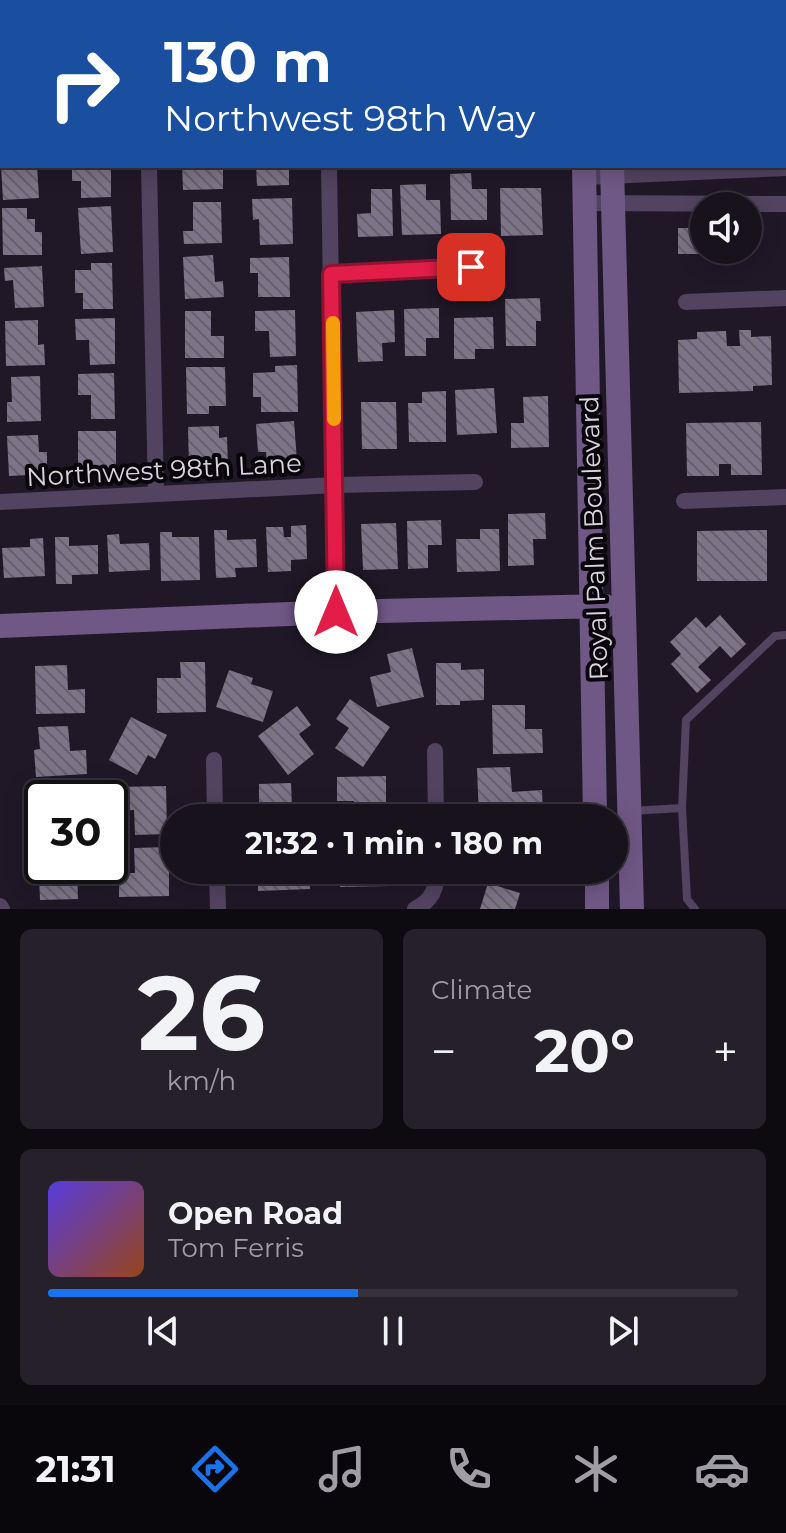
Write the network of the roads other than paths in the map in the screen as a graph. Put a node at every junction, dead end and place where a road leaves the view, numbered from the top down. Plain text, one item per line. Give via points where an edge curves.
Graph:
1 (149, 168) edge
2 (329, 168) edge
3 (786, 168) edge
4 (612, 171) edge
5 (584, 172) edge
6 (613, 202) junction
7 (585, 203) junction
8 (786, 204) edge
9 (471, 267) dead end
10 (331, 274) junction
11 (786, 298) edge
12 (686, 302) dead end
13 (475, 482) dead end
14 (336, 485) junction
15 (156, 494) junction
16 (786, 497) edge
17 (684, 501) dead end
18 (0, 502) edge
19 (624, 606) junction
20 (591, 607) junction
21 (336, 612) junction
22 (0, 626) edge
23 (786, 635) edge
24 (435, 751) dead end
25 (214, 760) dead end
26 (215, 804) edge
27 (436, 804) edge
28 (595, 804) edge
29 (682, 808) junction
30 (630, 811) junction
31 (217, 884) edge
32 (437, 884) edge
33 (597, 884) edge
34 (420, 907) edge
35 (218, 909) edge
36 (597, 909) edge
37 (632, 909) edge
38 (695, 909) edge

1 - 15 street
2 - 10 street
3 - 4 street
4 - 5 street
4 - 6 main road, Royal Palm Boulevard
5 - 7 main road, Royal Palm Boulevard
6 - 7 street
6 - 8 street
6 - 19 main road, Royal Palm Boulevard
7 - 20 main road, Royal Palm Boulevard
9 - 10 street
10 - 14 street
11 - 12 street
13 - 14 street, Northwest 98th Lane
14 - 15 street, Northwest 98th Lane
14 - 21 street
15 - 18 street, Northwest 98th Lane
16 - 17 street
19 - 20 main road
19 - 30 main road, Royal Palm Boulevard
20 - 21 main road
20 - 28 main road, Royal Palm Boulevard
21 - 22 main road
23 - 29 lane via 775,636 686,720
24 - 27 street
25 - 26 street
29 - 30 lane
29 - 38 lane via 687,899
30 - 37 main road, Royal Palm Boulevard
31 - 35 street
32 - 34 street
33 - 36 main road

